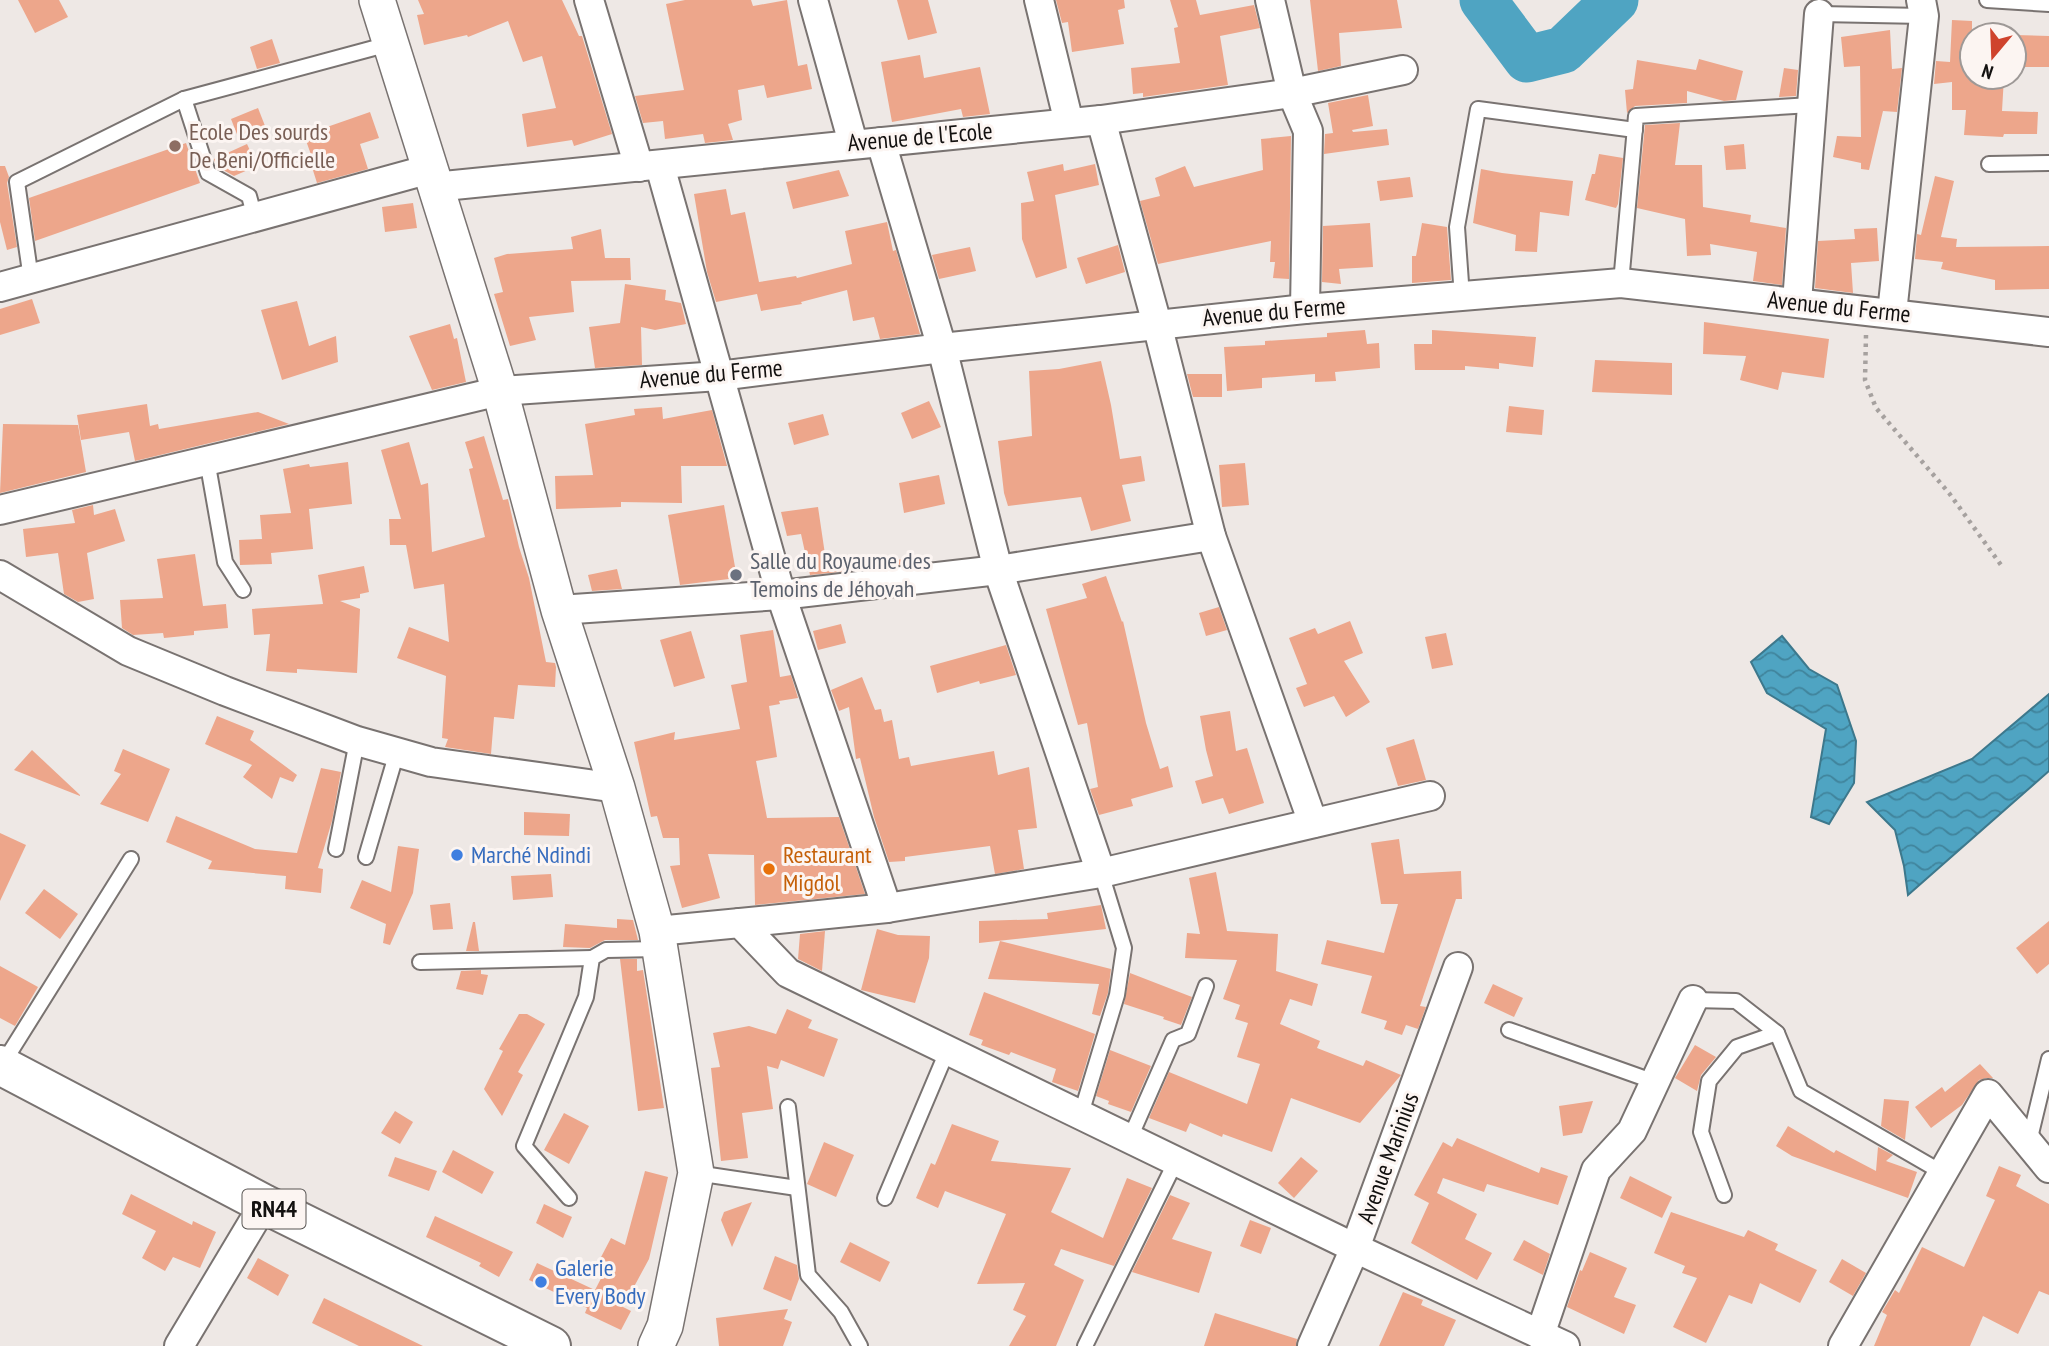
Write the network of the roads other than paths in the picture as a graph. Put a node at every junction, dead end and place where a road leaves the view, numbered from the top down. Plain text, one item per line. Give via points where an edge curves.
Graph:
1 (377, 0) edge
2 (589, 0) edge
3 (813, 0) edge
4 (1039, 0) edge
5 (1270, 0) edge
6 (1987, 0) edge
7 (2049, 4) edge
8 (1923, 8) edge
9 (1819, 15) joint
10 (389, 44) junction
11 (1403, 70) dead end
12 (1292, 93) junction
13 (184, 99) junction
14 (1811, 105) junction
15 (1101, 120) junction
16 (1069, 122) junction
17 (1635, 130) junction
18 (881, 142) junction
19 (853, 143) junction
20 (2049, 163) edge
21 (1989, 164) dead end
22 (650, 166) junction
23 (432, 178) junction
24 (255, 218) junction
25 (31, 279) junction
26 (1621, 283) junction
27 (0, 287) edge
28 (1462, 297) junction
29 (1797, 302) junction
30 (1305, 309) junction
31 (1879, 311) junction
32 (1157, 324) junction
33 (2049, 332) edge
34 (942, 348) junction
35 (719, 376) junction
36 (500, 391) junction
37 (207, 460) junction
38 (0, 510) edge
39 (1211, 536) junction
40 (998, 570) junction
41 (0, 575) edge
42 (243, 590) dead end
43 (781, 595) junction
44 (559, 610) junction
45 (356, 740) junction
46 (397, 752) junction
47 (617, 788) junction
48 (1430, 796) dead end
49 (1313, 823) junction
50 (337, 849) dead end
51 (366, 857) dead end
52 (131, 859) dead end
53 (1101, 873) junction
54 (887, 908) junction
55 (740, 923) junction
56 (659, 940) junction
57 (592, 958) junction
58 (420, 962) dead end
59 (1458, 967) dead end
60 (1206, 986) dead end
61 (1693, 1000) joint
62 (1509, 1030) dead end
63 (1777, 1033) junction
64 (948, 1049) junction
65 (2049, 1059) edge
66 (1, 1066) edge
67 (1655, 1082) junction
68 (788, 1107) dead end
69 (1081, 1114) junction
70 (1130, 1138) junction
71 (2028, 1143) junction
72 (1176, 1161) junction
73 (2049, 1168) edge
74 (696, 1172) junction
75 (1943, 1173) junction
76 (797, 1188) junction
77 (1724, 1195) dead end
78 (569, 1198) dead end
79 (885, 1198) dead end
80 (264, 1204) junction
81 (1355, 1248) junction
82 (1550, 1341) edge
83 (179, 1346) edge
84 (551, 1346) edge
85 (656, 1346) edge
86 (860, 1346) edge
87 (1085, 1346) edge
88 (1312, 1346) edge
89 (1843, 1346) edge

1 - 10 street
2 - 22 street
3 - 19 street
4 - 16 street
5 - 12 street
6 - 7 lane
8 - 9 lane
8 - 31 street
9 - 14 street
10 - 13 lane
10 - 23 street
11 - 12 street, Avenue de l'Ecole
12 - 15 street, Avenue de l'Ecole
12 - 30 street via 1308,131
13 - 24 lane via 208,173 248,196
13 - 25 lane via 17,182
14 - 17 lane via 1636,116
14 - 29 street
15 - 16 street, Avenue de l'Ecole
15 - 32 street
16 - 18 street, Avenue de l'Ecole
17 - 26 lane
17 - 28 lane via 1478,109 1457,227
18 - 19 street, Avenue de l'Ecole
18 - 34 street
19 - 22 street, Avenue de l'Ecole
20 - 21 lane
22 - 23 street, Avenue de l'Ecole
22 - 35 street
23 - 24 street, Avenue de l'Ecole
23 - 36 street
24 - 25 street, Avenue de l'Ecole
25 - 27 street, Avenue de l'Ecole
26 - 28 street, Avenue du Ferme
26 - 29 street, Avenue du Ferme
28 - 30 street, Avenue du Ferme
29 - 31 street, Avenue du Ferme
30 - 32 street, Avenue du Ferme
31 - 33 street, Avenue du Ferme
32 - 34 street, Avenue du Ferme
32 - 39 street
34 - 35 street, Avenue du Ferme
34 - 40 street
35 - 36 street, Avenue du Ferme
35 - 43 street
36 - 37 street, Avenue du Ferme
36 - 44 street
37 - 38 street, Avenue du Ferme
37 - 42 lane via 225,562
39 - 40 street
39 - 49 street
40 - 43 street
40 - 53 street
41 - 45 street via 128,651
43 - 44 street
43 - 54 street
44 - 47 street
45 - 46 street
45 - 50 lane
46 - 47 street via 431,762
46 - 51 lane
47 - 56 street
48 - 49 street
49 - 53 street
52 - 66 lane
53 - 54 street
53 - 69 lane via 1124,948 1117,995
54 - 55 street
55 - 56 street
55 - 64 street via 788,973
56 - 57 lane via 606,950
56 - 74 street
57 - 58 lane
57 - 78 lane via 586,997 524,1146
59 - 81 street, Avenue Marinius
60 - 70 lane via 1188,1034 1173,1040
61 - 63 lane via 1736,1001
61 - 67 street
62 - 67 lane
63 - 75 lane via 1801,1091
63 - 77 lane via 1737,1047 1709,1081 1701,1132
64 - 69 street
64 - 79 lane
65 - 71 lane
66 - 80 main road, RN44
67 - 82 street via 1632,1131 1596,1170
68 - 76 lane
69 - 70 street
70 - 72 street
71 - 73 street
71 - 75 street via 1988,1094
72 - 81 street
72 - 87 lane
74 - 76 lane
74 - 85 street via 665,1326
75 - 89 street
76 - 86 lane via 807,1275 841,1311
80 - 83 street
80 - 84 main road, RN44
81 - 82 street
81 - 88 street, Avenue Marinius

